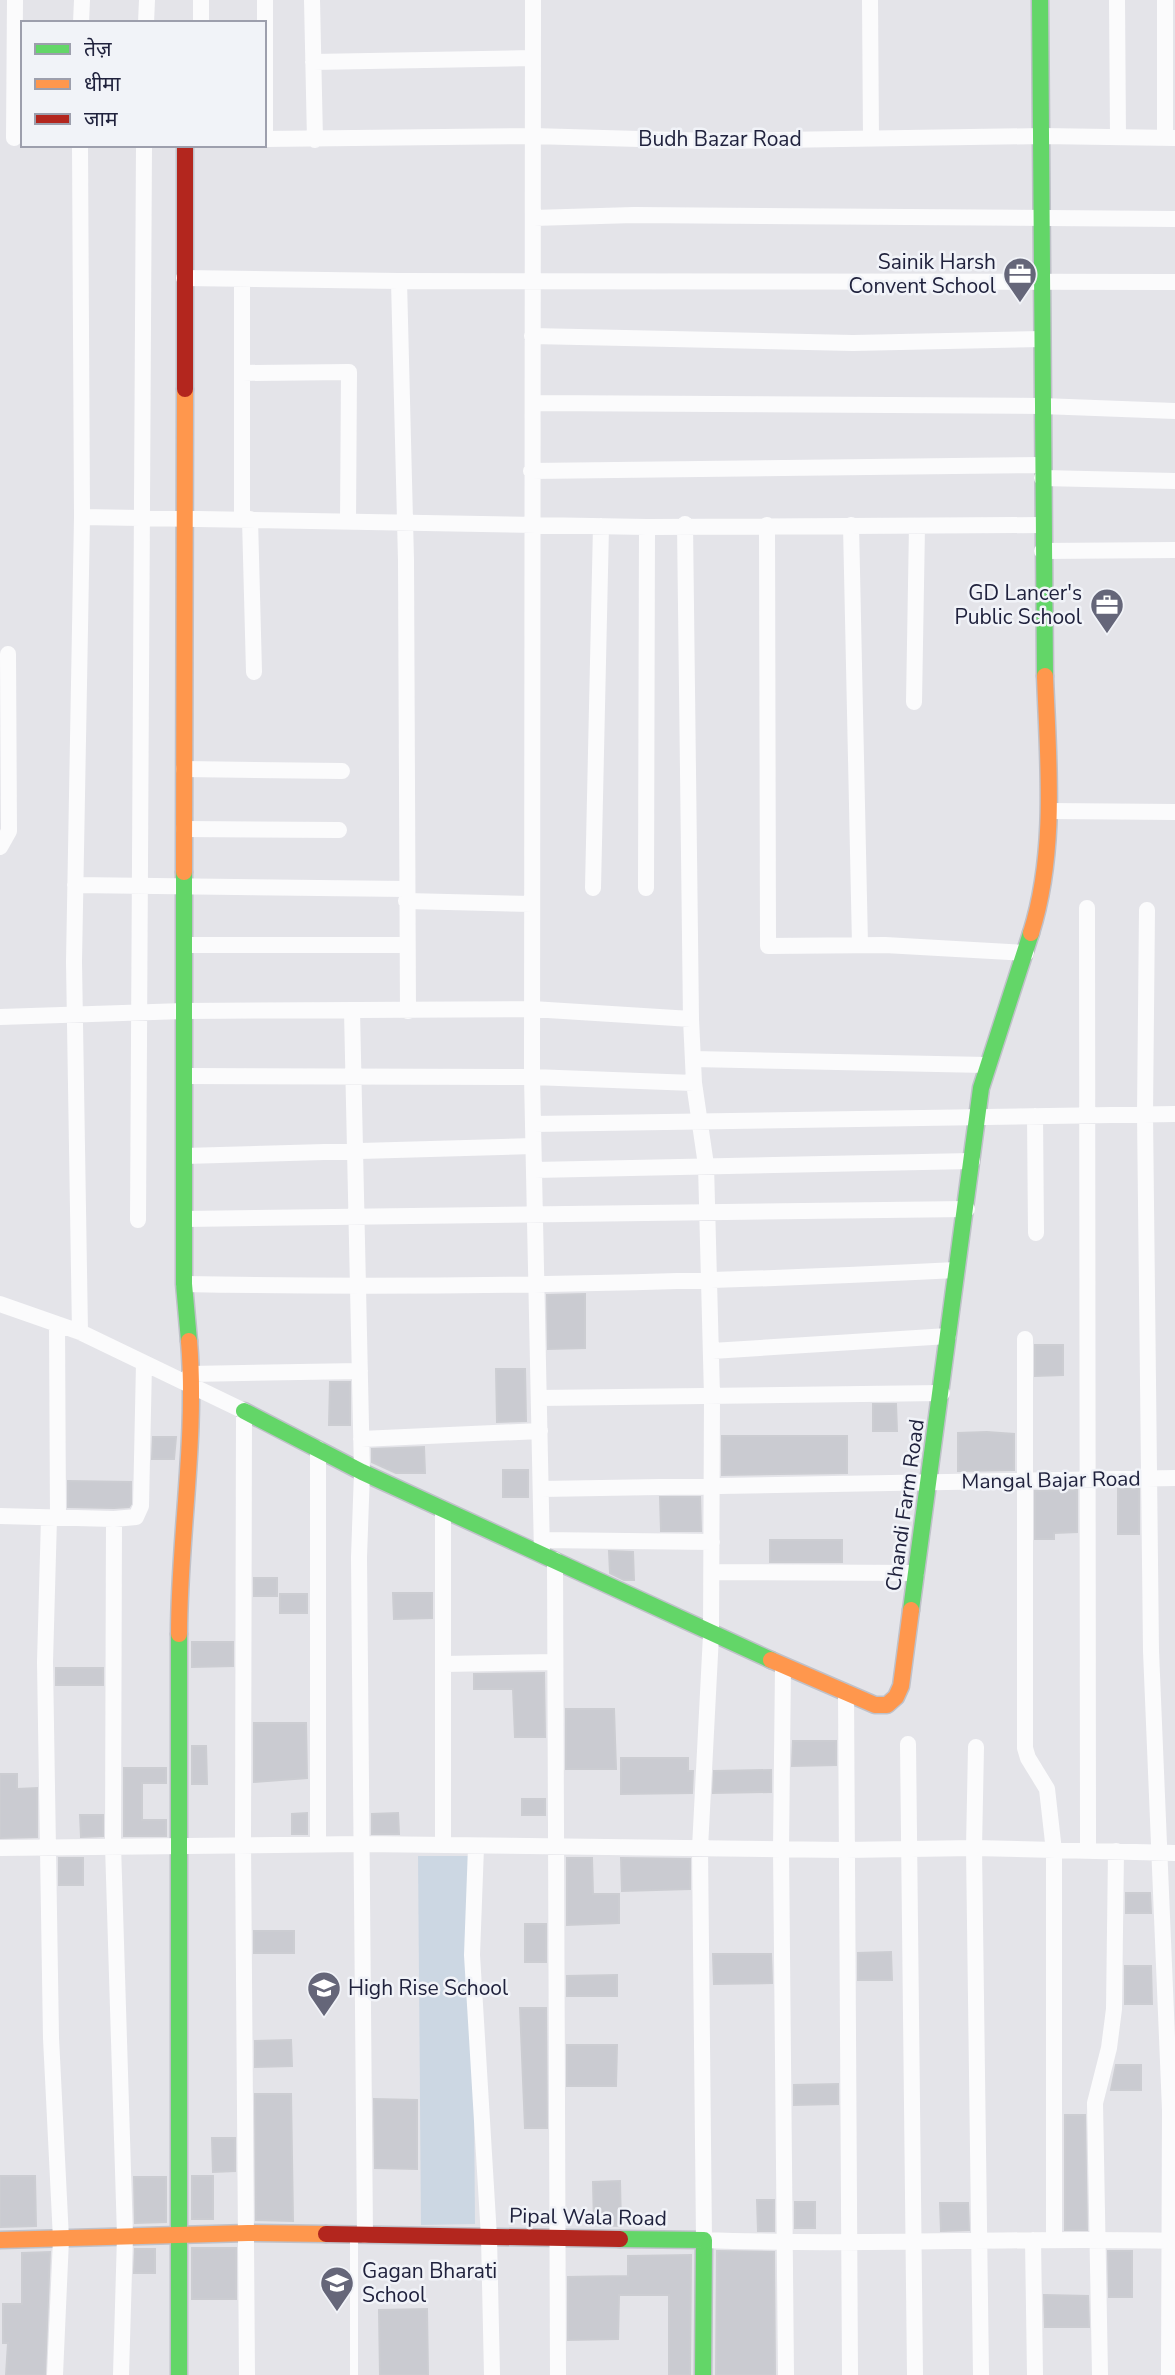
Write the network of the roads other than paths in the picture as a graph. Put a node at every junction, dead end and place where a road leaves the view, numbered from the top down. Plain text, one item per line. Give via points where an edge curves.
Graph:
1 (15, 0) edge
2 (82, 0) edge
3 (147, 0) edge
4 (201, 0) edge
5 (265, 0) edge
6 (312, 0) edge
7 (533, 0) edge
8 (870, 0) edge
9 (1040, 0) edge
10 (1117, 0) edge
11 (1164, 0) edge
12 (81, 21) edge
13 (146, 21) edge
14 (201, 21) edge
15 (265, 21) edge
16 (532, 58) junction
17 (313, 62) junction
18 (532, 136) junction
19 (1042, 136) junction
20 (1118, 137) junction
21 (12, 138) edge
22 (1170, 138) edge
23 (266, 139) edge
24 (315, 139) junction
25 (870, 139) junction
26 (80, 147) edge
27 (144, 147) edge
28 (185, 147) edge
29 (533, 218) junction
30 (1042, 218) junction
31 (1175, 219) edge
32 (184, 278) junction
33 (242, 279) junction
34 (399, 281) junction
35 (533, 281) junction
36 (1175, 282) edge
37 (1042, 283) junction
38 (532, 336) junction
39 (1042, 339) junction
40 (242, 373) junction
41 (533, 403) junction
42 (1042, 406) junction
43 (1175, 411) edge
44 (531, 471) junction
45 (1042, 472) junction
46 (1175, 481) edge
47 (82, 517) junction
48 (183, 517) junction
49 (144, 518) junction
50 (246, 519) junction
51 (348, 522) junction
52 (532, 523) junction
53 (405, 524) junction
54 (685, 524) junction
55 (767, 525) junction
56 (851, 525) junction
57 (1042, 525) junction
58 (601, 526) junction
59 (917, 526) junction
60 (647, 527) junction
61 (1175, 550) edge
62 (1042, 551) junction
63 (8, 654) dead end
64 (254, 672) dead end
65 (914, 702) dead end
66 (184, 769) junction
67 (342, 771) dead end
68 (1049, 811) junction
69 (1175, 813) edge
70 (184, 829) junction
71 (339, 830) dead end
72 (0, 847) edge
73 (75, 885) junction
74 (141, 885) junction
75 (184, 886) junction
76 (593, 888) dead end
77 (646, 888) dead end
78 (406, 895) junction
79 (533, 904) junction
80 (1087, 908) dead end
81 (1147, 910) dead end
82 (407, 944) junction
83 (184, 945) junction
84 (860, 945) junction
85 (1026, 953) junction
86 (532, 1009) junction
87 (184, 1011) junction
88 (352, 1011) junction
89 (408, 1011) junction
90 (141, 1013) junction
91 (75, 1014) junction
92 (0, 1017) edge
93 (691, 1019) junction
94 (693, 1059) junction
95 (987, 1065) junction
96 (352, 1075) junction
97 (184, 1076) junction
98 (532, 1077) junction
99 (694, 1083) junction
100 (1145, 1114) junction
101 (1175, 1114) edge
102 (977, 1116) junction
103 (1035, 1116) junction
104 (1087, 1116) junction
105 (699, 1119) junction
106 (533, 1124) junction
107 (533, 1146) junction
108 (354, 1152) junction
109 (184, 1156) junction
110 (972, 1161) junction
111 (705, 1165) junction
112 (534, 1170) junction
113 (967, 1209) junction
114 (707, 1213) junction
115 (535, 1216) junction
116 (356, 1218) junction
117 (184, 1219) junction
118 (138, 1220) dead end
119 (1036, 1233) dead end
120 (956, 1270) junction
121 (537, 1283) junction
122 (708, 1283) junction
123 (184, 1284) junction
124 (358, 1288) junction
125 (0, 1304) edge
126 (57, 1324) junction
127 (80, 1332) junction
128 (948, 1336) junction
129 (1025, 1339) dead end
130 (712, 1351) junction
131 (144, 1363) junction
132 (360, 1371) junction
133 (191, 1380) junction
134 (942, 1392) junction
135 (712, 1396) junction
136 (538, 1398) junction
137 (244, 1411) junction
138 (540, 1431) junction
139 (361, 1439) junction
140 (318, 1449) junction
141 (362, 1472) junction
142 (1150, 1478) junction
143 (1175, 1478) edge
144 (1026, 1480) junction
145 (1087, 1480) junction
146 (928, 1483) junction
147 (713, 1484) junction
148 (541, 1489) junction
149 (443, 1510) junction
150 (0, 1516) edge
151 (53, 1518) junction
152 (114, 1519) junction
153 (712, 1542) junction
154 (546, 1551) junction
155 (712, 1572) junction
156 (916, 1573) junction
157 (710, 1635) junction
158 (555, 1662) junction
159 (444, 1664) junction
160 (783, 1667) junction
161 (846, 1693) junction
162 (908, 1744) dead end
163 (976, 1747) dead end
164 (178, 1844) junction
165 (243, 1844) junction
166 (318, 1844) junction
167 (362, 1844) junction
168 (114, 1845) junction
169 (443, 1845) junction
170 (48, 1847) junction
171 (476, 1847) junction
172 (557, 1847) junction
173 (0, 1848) edge
174 (700, 1848) junction
175 (974, 1848) junction
176 (781, 1849) junction
177 (908, 1849) junction
178 (845, 1850) junction
179 (1054, 1851) junction
180 (1088, 1851) junction
181 (1116, 1851) junction
182 (1158, 1852) junction
183 (1175, 1853) edge
184 (181, 2233) junction
185 (248, 2233) junction
186 (359, 2234) junction
187 (125, 2236) junction
188 (489, 2237) junction
189 (556, 2238) junction
190 (61, 2239) junction
191 (980, 2239) junction
192 (0, 2240) edge
193 (704, 2240) junction
194 (913, 2240) junction
195 (1033, 2240) junction
196 (1054, 2240) junction
197 (1099, 2240) junction
198 (851, 2241) junction
199 (1173, 2241) edge
200 (784, 2243) junction
201 (55, 2375) edge
202 (121, 2375) edge
203 (179, 2375) edge
204 (247, 2375) edge
205 (354, 2375) edge
206 (492, 2375) edge
207 (558, 2375) edge
208 (703, 2375) edge
209 (786, 2375) edge
210 (850, 2375) edge
211 (915, 2375) edge
212 (981, 2375) edge
213 (1035, 2375) edge
214 (1100, 2375) edge
215 (1169, 2375) edge

1 - 21 street
2 - 12 street
3 - 13 street
4 - 14 street
5 - 15 street
6 - 17 street
7 - 16 street
8 - 25 street
9 - 19 street, Chandi Farm Road
10 - 20 street
11 - 22 street
16 - 17 street
16 - 18 street
17 - 24 street
18 - 24 street, Budh Bazar Road
18 - 25 street, Budh Bazar Road
18 - 29 street
19 - 20 street, Budh Bazar Road
19 - 25 street, Budh Bazar Road
19 - 30 street, Chandi Farm Road
20 - 22 street, Budh Bazar Road
23 - 24 street, Budh Bazar Road
26 - 47 street
27 - 49 street
28 - 32 street
29 - 30 street
29 - 35 street
30 - 31 street
30 - 37 street, Chandi Farm Road
32 - 33 street
32 - 48 street
33 - 34 street
33 - 40 street
34 - 35 street
34 - 53 street
35 - 37 street
35 - 38 street
36 - 37 street
37 - 39 street, Chandi Farm Road
38 - 39 street via 853,343
38 - 41 street
39 - 42 street, Chandi Farm Road
40 - 50 street
40 - 51 street via 349,372
41 - 42 street
41 - 44 street
42 - 43 street
42 - 45 street, Chandi Farm Road
44 - 45 street
44 - 52 street
45 - 46 street
45 - 57 street, Chandi Farm Road
47 - 49 street
47 - 73 street
48 - 49 street
48 - 50 street
48 - 66 street
49 - 74 street
50 - 51 street
50 - 64 street
51 - 53 street
52 - 53 street
52 - 58 street
52 - 79 street
53 - 78 street
54 - 55 street
54 - 60 street
54 - 93 street
55 - 56 street
55 - 84 street via 768,946
56 - 59 street
56 - 84 street
57 - 59 street
57 - 62 street, Chandi Farm Road
58 - 60 street
58 - 76 street
59 - 65 street
60 - 77 street
61 - 62 street
62 - 68 street, Chandi Farm Road
63 - 72 street via 9,831
66 - 67 street
66 - 70 street
68 - 69 street
68 - 85 street, Chandi Farm Road via 1039,907
70 - 71 street
70 - 75 street
73 - 74 street
73 - 91 street
74 - 75 street
74 - 90 street
75 - 78 street
75 - 83 street
78 - 79 street
78 - 82 street
79 - 86 street
80 - 104 street
81 - 100 street
82 - 83 street
82 - 89 street
83 - 87 street
84 - 85 street
85 - 95 street, Chandi Farm Road
86 - 89 street
86 - 93 street
86 - 98 street
87 - 88 street
87 - 90 street
87 - 97 street
88 - 89 street
88 - 96 street
90 - 91 street
90 - 118 street
91 - 92 street
91 - 127 street
93 - 94 street
94 - 95 street
94 - 99 street
95 - 102 street, Chandi Farm Road
96 - 97 street
96 - 98 street
96 - 108 street
97 - 109 street
98 - 99 street
98 - 106 street
99 - 105 street
100 - 101 street
100 - 104 street
100 - 142 street
102 - 103 street
102 - 105 street
102 - 110 street, Chandi Farm Road
103 - 104 street
103 - 119 street
104 - 145 street
105 - 106 street
105 - 111 street
106 - 107 street
107 - 108 street
107 - 112 street
108 - 109 street
108 - 116 street
109 - 117 street
110 - 111 street
110 - 113 street, Chandi Farm Road
111 - 112 street
111 - 114 street
112 - 115 street
113 - 114 street
113 - 120 street, Chandi Farm Road
114 - 115 street
114 - 122 street
115 - 116 street
115 - 121 street
116 - 117 street
116 - 124 street
117 - 123 street
120 - 122 street
120 - 128 street, Chandi Farm Road
121 - 122 street
121 - 124 street
121 - 136 street
122 - 130 street
123 - 124 street
123 - 133 street
124 - 132 street
125 - 126 street
126 - 127 street
126 - 151 street
127 - 131 street
128 - 130 street
128 - 134 street, Chandi Farm Road
129 - 144 street
130 - 135 street
131 - 133 street
131 - 152 street via 141,1506 136,1517
132 - 133 street
132 - 139 street
133 - 137 street
133 - 164 street via 179,1570
134 - 135 street
134 - 146 street, Chandi Farm Road
135 - 136 street
135 - 147 street
136 - 138 street
137 - 140 street, Chandi Farm Road
137 - 165 street
138 - 139 street
138 - 148 street
139 - 141 street
140 - 141 street, Chandi Farm Road
140 - 166 street
141 - 149 street, Chandi Farm Road
141 - 167 street
142 - 143 street, Mangal Bajar Road
142 - 145 street, Mangal Bajar Road
142 - 182 street
144 - 145 street, Mangal Bajar Road
144 - 146 street, Mangal Bajar Road
144 - 179 street via 1026,1748 1046,1789
145 - 180 street
146 - 147 street, Mangal Bajar Road
146 - 156 street, Chandi Farm Road
147 - 148 street, Mangal Bajar Road
147 - 153 street
148 - 154 street
149 - 154 street, Chandi Farm Road
149 - 159 street
150 - 151 street
151 - 152 street
151 - 170 street via 46,1662
152 - 168 street
153 - 154 street
153 - 155 street
154 - 157 street, Chandi Farm Road
154 - 158 street
155 - 156 street
155 - 157 street
156 - 161 street, Chandi Farm Road via 897,1697 887,1705 875,1705
157 - 160 street, Chandi Farm Road
157 - 174 street
158 - 159 street
158 - 172 street
159 - 169 street
160 - 161 street, Chandi Farm Road
160 - 176 street
161 - 178 street
162 - 177 street
163 - 175 street
164 - 165 street
164 - 168 street
164 - 184 street
165 - 166 street
165 - 185 street
166 - 167 street
167 - 169 street
167 - 186 street
168 - 170 street
168 - 187 street
169 - 171 street
170 - 173 street
170 - 190 street
171 - 172 street
171 - 188 street via 472,1955
172 - 174 street
172 - 189 street
174 - 176 street
174 - 193 street
175 - 177 street
175 - 179 street
175 - 191 street
176 - 178 street
176 - 200 street
177 - 178 street
177 - 194 street
178 - 198 street
179 - 180 street
179 - 196 street
180 - 181 street
181 - 182 street
181 - 197 street via 1114,2009 1095,2102
182 - 183 street
182 - 199 street via 1166,1947
184 - 185 street, Pipal Wala Road
184 - 187 street, Pipal Wala Road
184 - 203 street
185 - 186 street, Pipal Wala Road
185 - 204 street
186 - 188 street, Pipal Wala Road
186 - 205 lane
187 - 190 street, Pipal Wala Road
187 - 202 street
188 - 189 street, Pipal Wala Road
188 - 206 street
189 - 193 street, Pipal Wala Road
189 - 207 street
190 - 192 street, Pipal Wala Road
190 - 201 street
191 - 194 street, Pipal Wala Road
191 - 195 street, Pipal Wala Road
191 - 212 street
193 - 200 street, Pipal Wala Road
193 - 208 street
194 - 198 street, Pipal Wala Road
194 - 211 street
195 - 196 street, Pipal Wala Road
195 - 213 street
196 - 197 street, Pipal Wala Road
197 - 199 street, Pipal Wala Road
197 - 214 street
198 - 200 street, Pipal Wala Road
198 - 210 street
199 - 215 street
200 - 209 street

